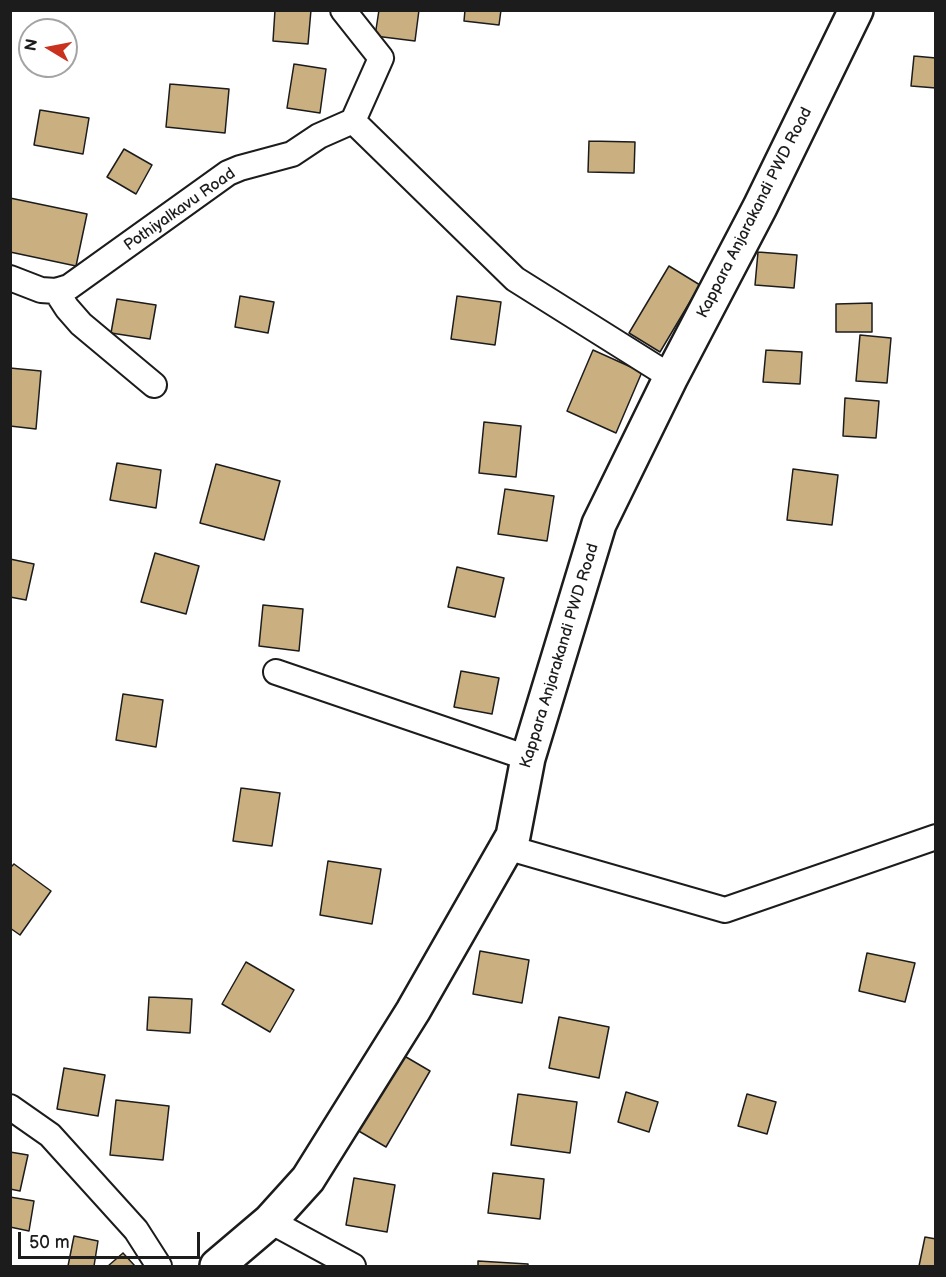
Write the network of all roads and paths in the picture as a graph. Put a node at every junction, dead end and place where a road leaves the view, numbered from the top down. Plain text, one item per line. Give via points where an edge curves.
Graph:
1 (343, 10) edge
2 (856, 10) edge
3 (353, 121) junction
4 (10, 278) edge
5 (56, 291) junction
6 (671, 377) junction
7 (154, 385) dead end
8 (276, 672) dead end
9 (528, 758) junction
10 (936, 837) edge
11 (507, 847) junction
12 (10, 1107) edge
13 (270, 1221) junction
14 (159, 1266) edge
15 (217, 1266) edge
16 (353, 1266) edge

1 - 3 street via 381,58
2 - 6 main road, Kappara Anjarakandi PWD Road
3 - 5 street, Pothiyalkavu Road via 292,154 228,173 82,280
3 - 6 street via 515,279
4 - 5 street via 41,290
5 - 7 street via 81,324
6 - 9 main road, Kappara Anjarakandi PWD Road via 599,524
8 - 9 street
9 - 11 main road, Kappara Anjarakandi PWD Road via 513,836
10 - 11 street via 725,910
11 - 13 main road, Kappara Anjarakandi PWD Road via 413,1011 308,1179
12 - 14 street via 50,1135 136,1230
13 - 15 main road, Kappara Anjarakandi PWD Road
13 - 16 street

